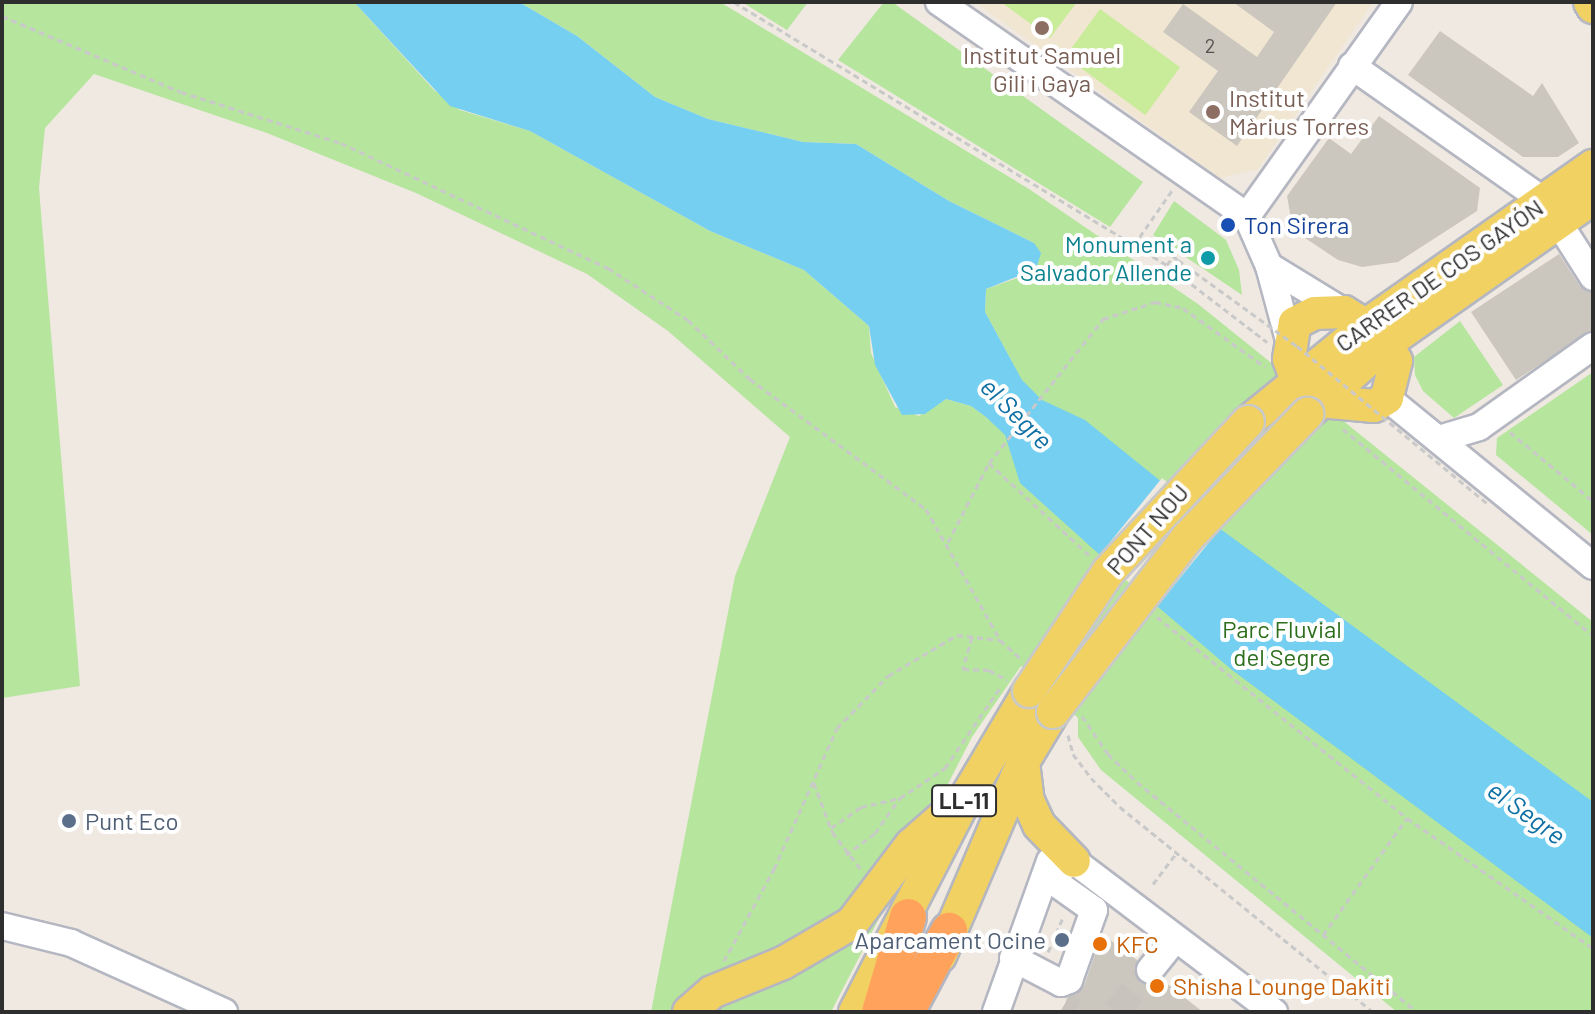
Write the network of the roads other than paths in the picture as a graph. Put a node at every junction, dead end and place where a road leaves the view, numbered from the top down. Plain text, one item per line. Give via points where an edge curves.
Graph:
1 (939, 2) edge
2 (1399, 2) edge
3 (1590, 2) edge
4 (1593, 7) edge
5 (1352, 66) junction
6 (1592, 174) edge
7 (1551, 212) junction
8 (1247, 216) junction
9 (1269, 266) junction
10 (1593, 277) edge
11 (1367, 326) junction
12 (1282, 344) junction
13 (1593, 346) edge
14 (1291, 383) junction
15 (1387, 398) junction
16 (1314, 407) junction
17 (1491, 427) junction
18 (1439, 439) junction
19 (1473, 467) junction
20 (1593, 566) edge
21 (1023, 762) junction
22 (965, 799) junction
23 (1059, 860) junction
24 (908, 917) junction
25 (2, 926) edge
26 (949, 931) junction
27 (1013, 958) junction
28 (700, 1002) edge
29 (224, 1012) edge
30 (855, 1012) edge
31 (880, 1012) edge
32 (906, 1012) edge
33 (922, 1012) edge
34 (996, 1012) edge
35 (1274, 1012) edge

1 - 8 street
2 - 5 street
3 - 4 main road
5 - 7 street
5 - 8 street
6 - 7 main road, CARRER DE COS GAYÓN
7 - 10 street
7 - 11 main road, CARRER DE COS GAYÓN
8 - 9 street
9 - 11 street
9 - 12 street
11 - 12 main road via 1315,313 1295,323
11 - 14 main road, CARRER DE COS GAYÓN
11 - 15 main road via 1396,361
11 - 16 main road, CARRER DE COS GAYÓN
12 - 14 main road
13 - 17 street
14 - 16 main road
14 - 22 main road, PONT NOU / LL-11, bridge via 1217,451 1019,677
15 - 16 main road via 1357,408
15 - 18 street
16 - 21 main road, PONT NOU / LL-11, bridge via 1187,538 1067,715
17 - 18 street
17 - 19 street
18 - 19 street
19 - 20 street
21 - 23 main road via 1028,801
21 - 26 main road, LL-11
22 - 24 main road, LL-11
22 - 28 main road via 931,825 834,936
23 - 27 street
23 - 27 street via 1095,913 1069,980 1061,983
23 - 35 street
24 - 30 main road, LL-11
24 - 31 highway
25 - 29 street via 71,943
26 - 32 highway
26 - 33 main road, LL-11
27 - 34 street

